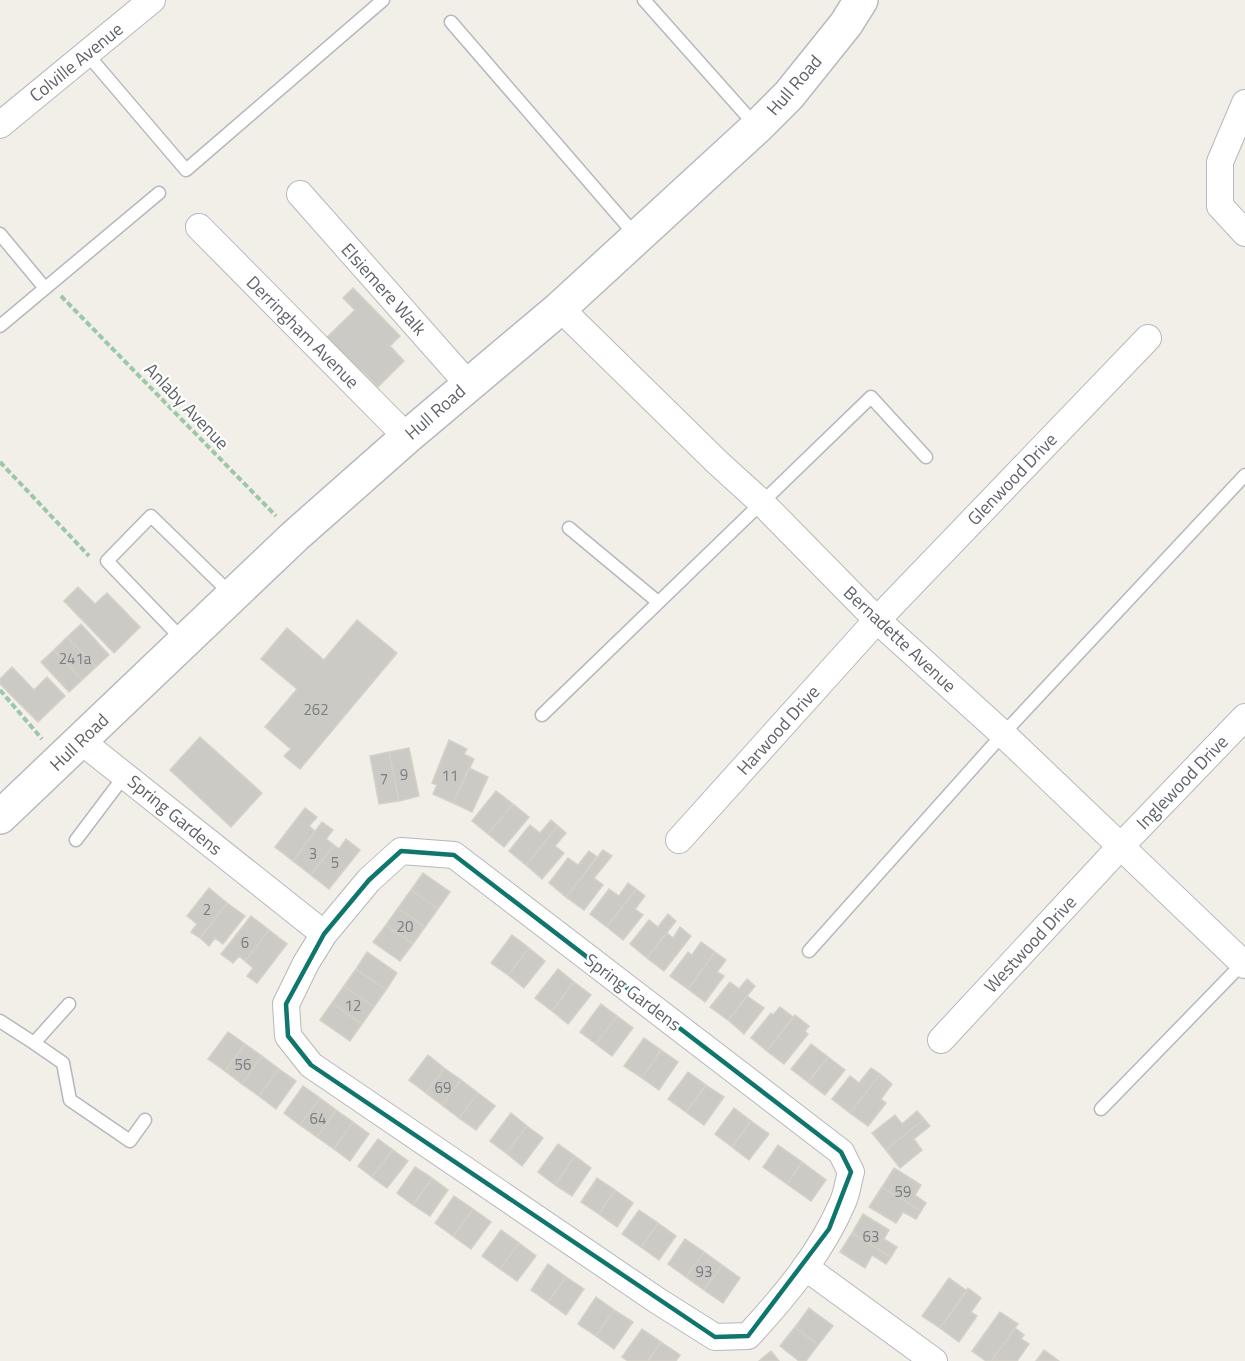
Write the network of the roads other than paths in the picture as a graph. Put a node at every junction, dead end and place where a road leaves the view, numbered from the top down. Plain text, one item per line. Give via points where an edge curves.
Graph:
1 (152, 0) edge
2 (382, 0) edge
3 (644, 0) edge
4 (861, 0) edge
5 (451, 22) dead end
6 (87, 54) junction
7 (1245, 103) edge
8 (3, 120) edge
9 (757, 127) junction
10 (159, 192) dead end
11 (300, 194) dead end
12 (199, 226) dead end
13 (1245, 233) edge
14 (0, 234) edge
15 (638, 238) junction
16 (44, 287) junction
17 (560, 308) junction
18 (0, 326) edge
19 (1148, 338) dead end
20 (468, 384) junction
21 (407, 437) junction
22 (926, 457) dead end
23 (1245, 476) edge
24 (760, 502) junction
25 (569, 528) dead end
26 (232, 596) junction
27 (658, 603) junction
28 (877, 620) junction
29 (184, 641) junction
30 (542, 715) dead end
31 (1245, 717) edge
32 (1003, 734) junction
33 (71, 750) junction
34 (126, 775) junction
35 (0, 817) edge
36 (76, 840) dead end
37 (679, 840) dead end
38 (1120, 847) junction
39 (324, 934) junction
40 (809, 951) dead end
41 (1244, 963) edge
42 (69, 1004) dead end
43 (0, 1021) edge
44 (941, 1040) dead end
45 (34, 1043) junction
46 (1101, 1109) dead end
47 (145, 1120) dead end
48 (805, 1267) junction
49 (934, 1361) edge

1 - 6 street, Colville Avenue
2 - 6 lane via 186,170
3 - 9 lane
4 - 9 main road, Hull Road via 789,95
5 - 15 lane
6 - 8 street, Colville Avenue
7 - 13 street via 1220,162 1220,206
9 - 15 main road, Hull Road
10 - 16 lane
11 - 20 street, Elsiemere Walk
12 - 21 street, Derringham Avenue
14 - 16 lane
15 - 17 main road, Hull Road
16 - 18 lane
17 - 20 main road, Hull Road
17 - 24 street, Bernadette Avenue
19 - 28 street, Glenwood Drive
20 - 21 main road, Hull Road
21 - 26 main road, Hull Road
22 - 24 lane via 871,397
23 - 32 lane
24 - 27 lane
24 - 28 street, Bernadette Avenue
25 - 27 lane
26 - 29 main road, Hull Road
26 - 29 lane via 151,516 107,561
27 - 30 lane
28 - 32 street, Bernadette Avenue
28 - 37 street, Harwood Drive
29 - 33 main road, Hull Road
31 - 38 street, Inglewood Drive
32 - 38 street, Bernadette Avenue
32 - 40 lane
33 - 34 street, Spring Gardens
33 - 35 main road, Hull Road
34 - 36 lane
34 - 39 street, Spring Gardens
38 - 41 street, Bernadette Avenue
38 - 44 street, Westwood Drive
39 - 48 street, Spring Gardens via 285,1004 288,1036 311,1065 715,1337 748,1336
39 - 48 street, Spring Gardens via 369,880 401,851 454,855 841,1152 851,1172 843,1202
41 - 46 lane
42 - 45 lane
43 - 45 lane
45 - 47 lane via 63,1063 70,1100 121,1136 130,1141
48 - 49 street

